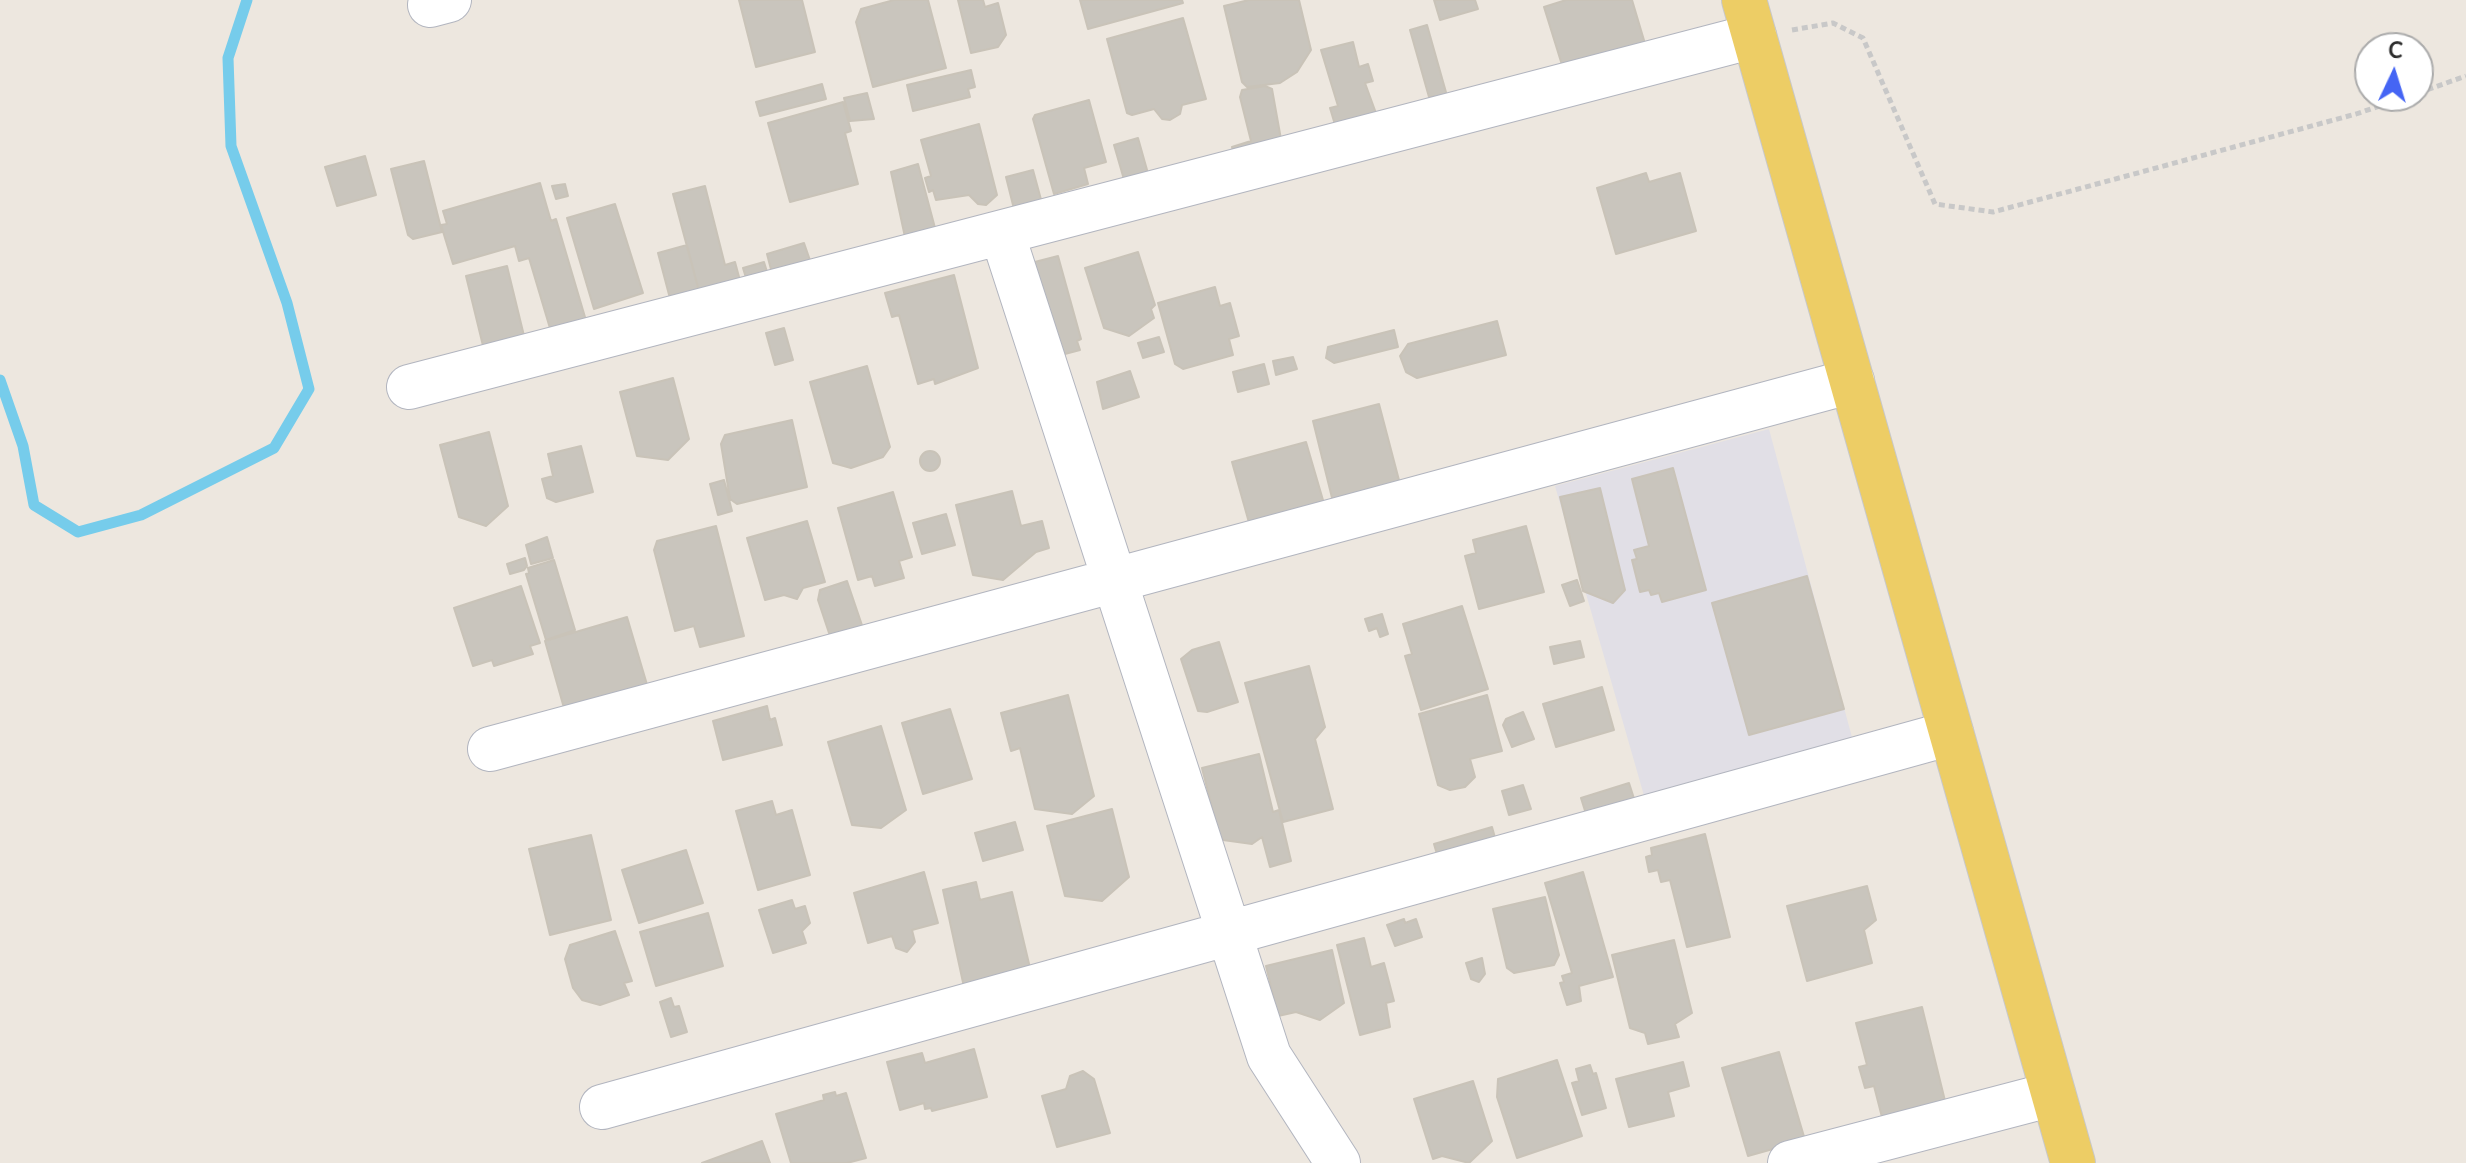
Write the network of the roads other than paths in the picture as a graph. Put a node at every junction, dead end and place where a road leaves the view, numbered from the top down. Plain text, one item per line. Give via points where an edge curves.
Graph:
1 (1749, 18) edge
2 (1002, 233) junction
3 (1852, 381) junction
4 (409, 387) dead end
5 (1115, 580) junction
6 (1951, 733) junction
7 (490, 749) dead end
8 (1229, 932) junction
9 (2053, 1094) junction
10 (602, 1107) dead end
11 (1338, 1163) edge
12 (1790, 1163) edge
13 (2073, 1163) edge

1 - 2 street
1 - 3 main road
2 - 4 street
2 - 5 street
3 - 5 street
3 - 6 main road
5 - 7 street
5 - 8 street
6 - 8 street
6 - 9 main road
8 - 10 street
8 - 11 street via 1269,1056
9 - 12 street
9 - 13 main road

